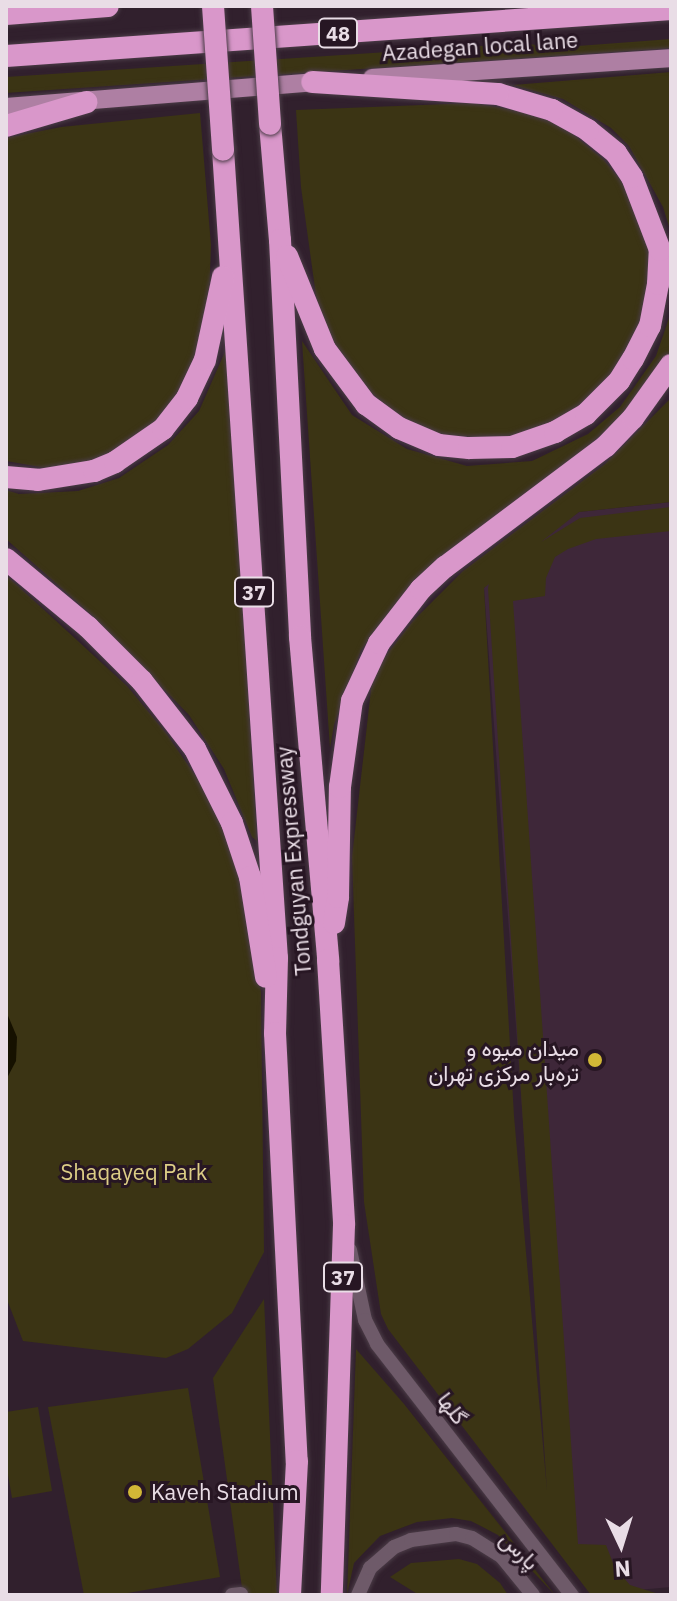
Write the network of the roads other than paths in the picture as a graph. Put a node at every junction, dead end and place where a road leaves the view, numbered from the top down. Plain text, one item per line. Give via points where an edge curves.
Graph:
1 (108, 6) edge
2 (213, 6) edge
3 (262, 6) edge
4 (671, 9) edge
5 (6, 14) edge
6 (6, 56) edge
7 (671, 58) edge
8 (312, 82) junction
9 (87, 102) junction
10 (6, 107) edge
11 (6, 126) edge
12 (280, 240) junction
13 (229, 241) junction
14 (671, 365) edge
15 (6, 477) edge
16 (6, 559) edge
17 (328, 960) junction
18 (275, 1033) junction
19 (344, 1225) junction
20 (290, 1595) edge
21 (332, 1595) edge
22 (358, 1595) edge
23 (533, 1595) edge
24 (572, 1595) edge

1 - 5 highway
2 - 13 highway, Tondguyan Expressway / 37, bridge
3 - 12 highway, Tondguyan Expressway / 37, bridge
4 - 6 highway, 48
7 - 8 main road, Azadegan local lane
8 - 9 main road, Azadegan local lane
8 - 12 highway via 498,94 552,110 588,130 616,153 649,214 660,250 650,326 619,381 586,414 555,432 512,447 439,445 399,428 366,404 340,373 313,324
9 - 10 main road, Azadegan local lane
9 - 11 highway
12 - 17 highway, Tondguyan Expressway / 37 via 300,637
13 - 15 highway via 205,360 187,398 163,429 94,471 38,480
13 - 18 highway, Tondguyan Expressway / 37 via 266,761 277,958
14 - 17 highway via 606,446 445,567 379,643 352,701 340,787 338,897
16 - 18 highway via 88,627 142,681 195,749 232,823 250,877
17 - 19 highway, Tondguyan Expressway / 37
18 - 20 highway, Tondguyan Expressway / 37 via 297,1461
19 - 21 highway, Tondguyan Expressway / 37
19 - 24 street, گلها via 365,1320 377,1344
22 - 23 street, پارس via 370,1568 394,1547 456,1534 495,1551

